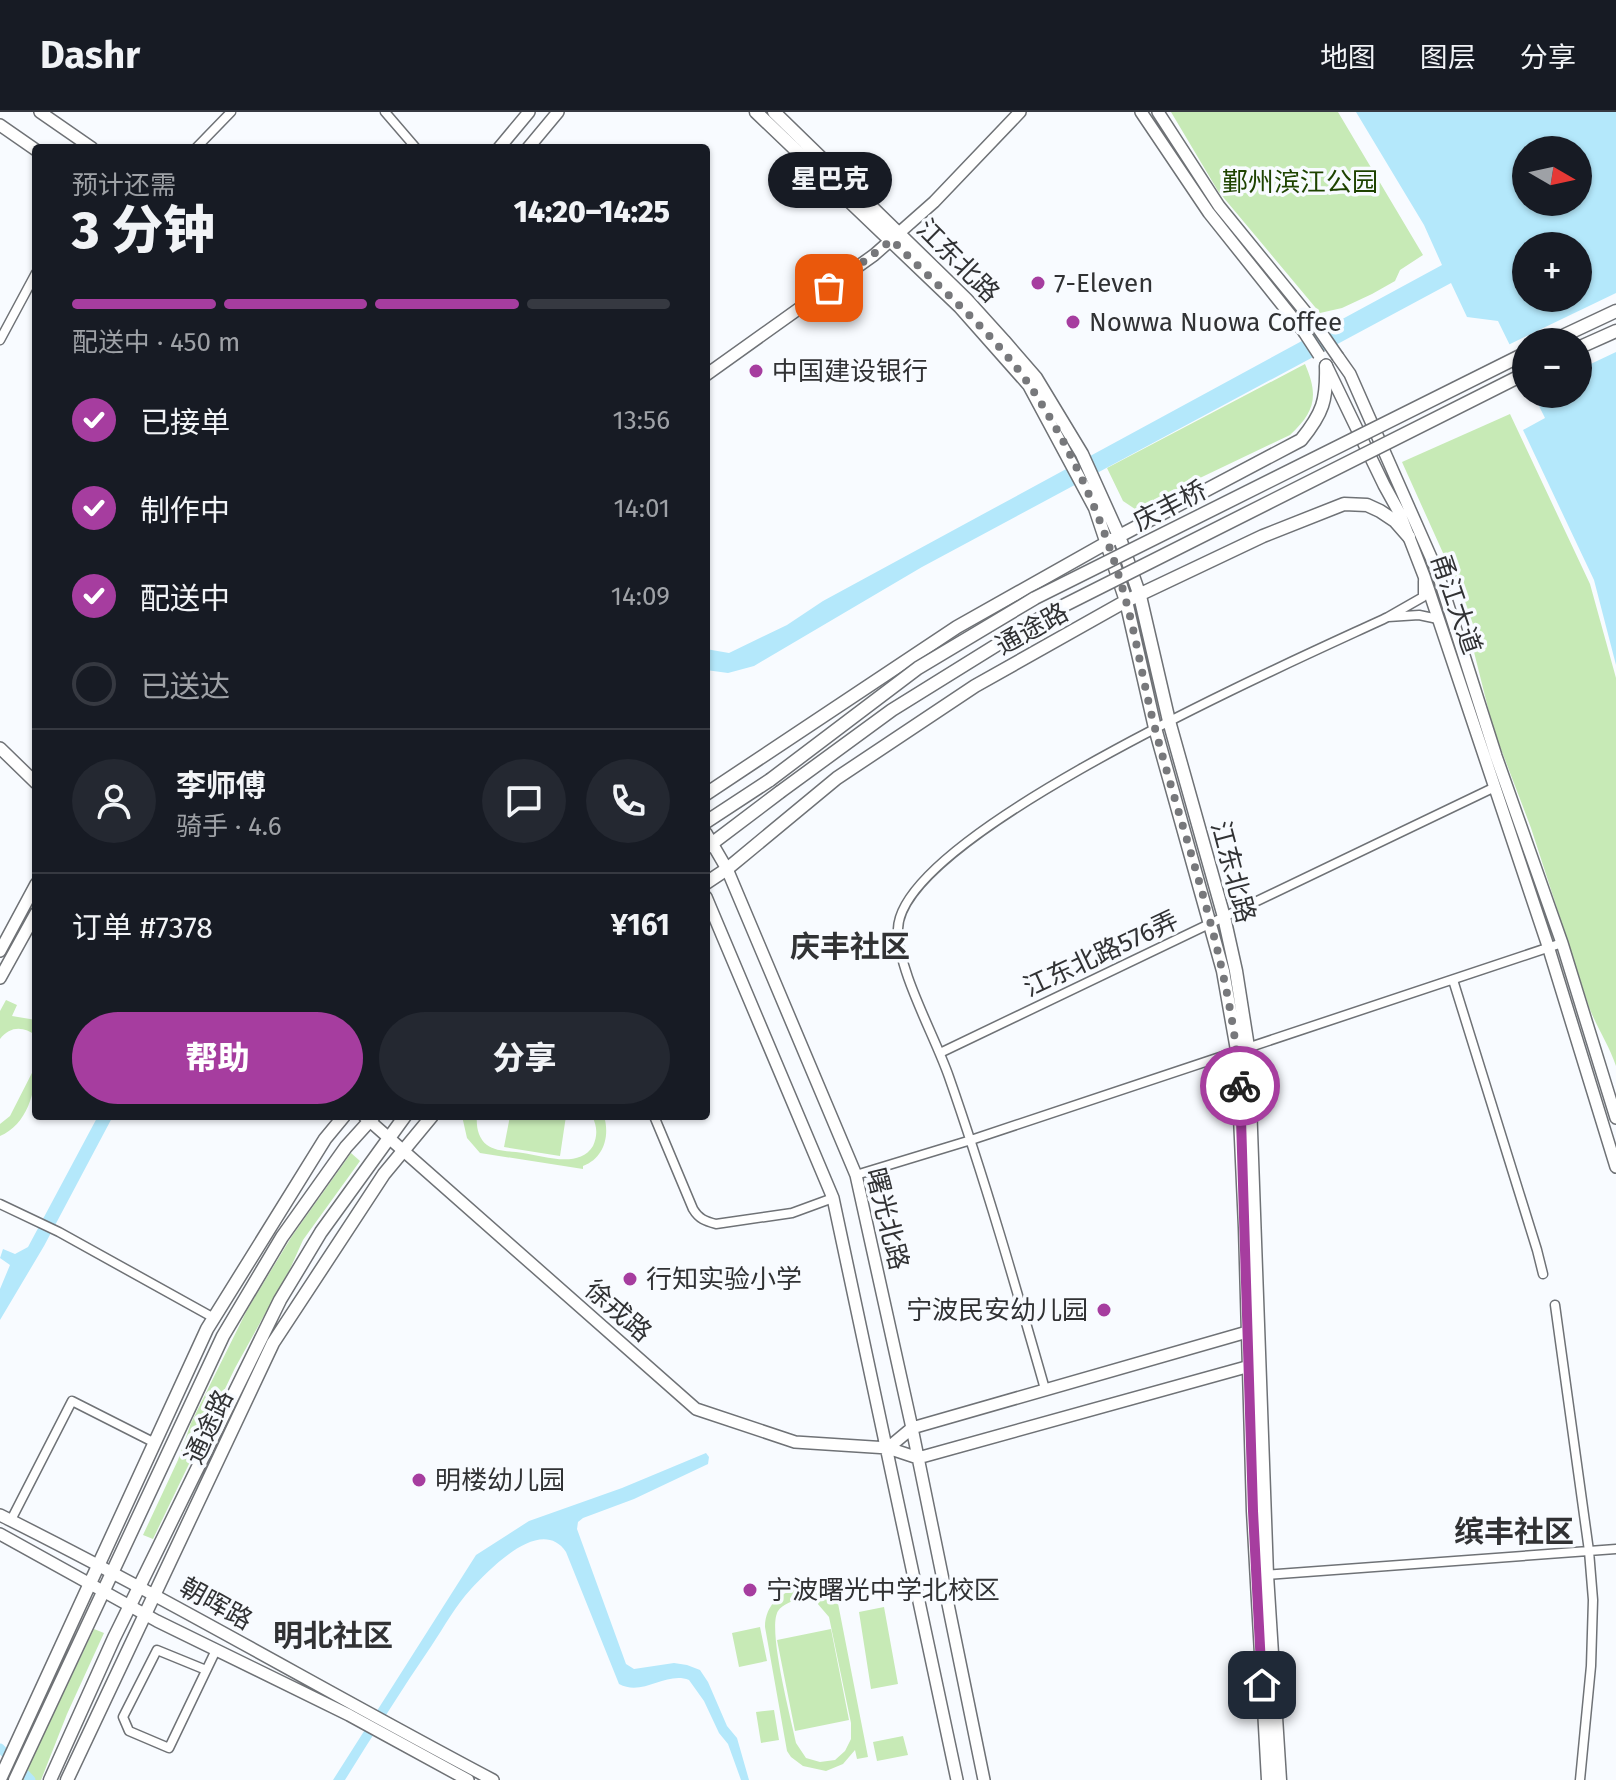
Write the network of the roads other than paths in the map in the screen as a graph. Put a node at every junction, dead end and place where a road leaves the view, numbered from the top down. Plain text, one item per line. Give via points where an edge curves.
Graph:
1 (40, 112) edge
2 (231, 112) edge
3 (385, 112) edge
4 (529, 112) edge
5 (558, 112) edge
6 (756, 112) edge
7 (774, 112) edge
8 (1020, 112) edge
9 (1141, 112) edge
10 (1158, 112) edge
11 (0, 125) edge
12 (86, 144) edge
13 (200, 144) edge
14 (413, 144) edge
15 (502, 144) edge
16 (531, 144) edge
17 (32, 147) edge
18 (896, 237) junction
19 (32, 280) edge
20 (1616, 311) edge
21 (1580, 328) edge
22 (1616, 331) edge
23 (0, 340) edge
24 (1592, 342) edge
25 (1323, 360) junction
26 (1512, 360) edge
27 (710, 369) edge
28 (1512, 380) edge
29 (1409, 537) junction
30 (1113, 539) junction
31 (1424, 576) junction
32 (1140, 596) junction
33 (1126, 601) junction
34 (1388, 617) junction
35 (1438, 619) junction
36 (1169, 721) junction
37 (1155, 728) junction
38 (0, 748) edge
39 (32, 779) edge
40 (1495, 787) junction
41 (710, 791) edge
42 (710, 819) edge
43 (710, 841) edge
44 (710, 845) edge
45 (727, 869) junction
46 (710, 880) edge
47 (32, 891) edge
48 (710, 906) edge
49 (1224, 917) junction
50 (32, 920) edge
51 (1211, 924) junction
52 (1562, 943) junction
53 (1548, 946) junction
54 (0, 951) edge
55 (0, 978) edge
56 (1453, 980) junction
57 (1243, 1049) junction
58 (940, 1053) junction
59 (1616, 1118) edge
60 (341, 1120) edge
61 (367, 1120) edge
62 (371, 1120) edge
63 (402, 1120) edge
64 (429, 1120) edge
65 (656, 1120) edge
66 (388, 1137) junction
67 (971, 1140) junction
68 (403, 1151) junction
69 (1616, 1167) edge
70 (856, 1175) junction
71 (833, 1198) junction
72 (0, 1204) edge
73 (1543, 1274) dead end
74 (1555, 1305) dead end
75 (214, 1318) junction
76 (1253, 1330) junction
77 (1255, 1364) junction
78 (1045, 1389) junction
79 (912, 1428) junction
80 (155, 1443) junction
81 (888, 1448) junction
82 (918, 1458) junction
83 (6, 1518) edge
84 (0, 1534) edge
85 (1616, 1549) edge
86 (1589, 1551) junction
87 (99, 1564) junction
88 (112, 1571) junction
89 (1262, 1575) junction
90 (90, 1583) junction
91 (140, 1585) junction
92 (103, 1590) junction
93 (154, 1594) junction
94 (130, 1606) junction
95 (145, 1614) junction
96 (216, 1650) junction
97 (206, 1670) junction
98 (353, 1711) junction
99 (402, 1738) junction
100 (25, 1741) junction
101 (0, 1778) edge
102 (15, 1780) edge
103 (50, 1780) edge
104 (67, 1780) edge
105 (468, 1780) edge
106 (493, 1780) edge
107 (957, 1780) edge
108 (984, 1780) edge
109 (1268, 1780) edge
110 (1280, 1780) edge
111 (1580, 1780) edge

1 - 12 main road
2 - 13 street
3 - 14 street
4 - 15 main road
5 - 16 main road
6 - 18 main road, 江东北路
7 - 18 main road, 江东北路
8 - 18 main road
9 - 25 main road, 甬江大道, bridge via 1209,213
10 - 52 main road, 甬江大道, bridge via 1219,206 1350,374 1437,571
11 - 17 main road
18 - 27 main road
18 - 30 main road, 江东北路 via 966,299 1036,378
19 - 23 street
20 - 21 main road
22 - 24 main road
25 - 29 main road, 甬江大道
25 - 30 main road, 通途路 via 1327,394 1318,419 1301,440
26 - 42 main road, 庆丰桥, bridge via 1035,598 918,668
28 - 43 main road, 庆丰桥, bridge via 1045,615 892,710
29 - 31 main road, 甬江大道
29 - 32 main road, 通途路 via 1380,511 1344,504 1263,536
30 - 32 main road, 江东北路
30 - 33 main road, 江东北路
30 - 41 main road, 通途路 via 957,627
31 - 34 street via 1423,597
31 - 35 main road, 甬江大道
32 - 33 main road, 通途路
32 - 36 main road, 江东北路
33 - 37 main road, 江东北路
33 - 45 main road, 通途路 via 975,686 837,778
34 - 35 street
34 - 36 street
35 - 40 main road, 甬江大道
36 - 37 street
36 - 49 main road, 江东北路
37 - 51 main road, 江东北路
37 - 58 street via 1007,814 936,868 913,893 899,923 902,961
38 - 39 main road
40 - 49 street, 江东北路576弄
40 - 53 main road, 甬江大道
44 - 45 main road, 曙光北路
45 - 46 main road, 通途路
45 - 70 main road, 曙光北路
47 - 54 main road
48 - 71 main road, 曙光北路
49 - 51 street, 江东北路576弄
49 - 57 main road, 江东北路 via 1236,971
50 - 55 main road
51 - 57 main road, 江东北路
51 - 58 street, 江东北路576弄
52 - 53 street
52 - 59 main road, 甬江大道
53 - 56 street
53 - 69 main road, 甬江大道
56 - 57 street
56 - 73 street
57 - 67 street
57 - 76 main road, 江东北路
58 - 67 street
60 - 75 main road, 通途路
61 - 88 main road, 通途路 via 282,1237 223,1336
62 - 66 main road, 徐戎路
63 - 66 main road, 通途路
64 - 68 main road, 通途路
65 - 71 street via 693,1209 705,1221 792,1213
66 - 68 main road, 徐戎路
66 - 91 main road, 通途路 via 280,1300
67 - 70 street
67 - 78 street
68 - 81 main road, 徐戎路 via 696,1409 795,1442
68 - 93 main road, 通途路 via 273,1343
70 - 79 main road, 曙光北路
71 - 81 main road, 曙光北路
72 - 75 street
74 - 86 street
75 - 80 main road, 通途路
76 - 77 main road, 江东北路
76 - 78 main road
77 - 82 main road
77 - 89 main road, 江东北路
78 - 79 main road
79 - 81 main road
79 - 82 main road, 曙光北路
80 - 83 street via 72,1401
80 - 87 main road, 通途路
81 - 82 main road, 徐戎路
81 - 107 main road, 曙光北路
82 - 108 main road, 曙光北路
83 - 87 main road, 朝晖路
84 - 90 main road, 朝晖路
85 - 86 street
86 - 89 street
86 - 111 street via 1593,1634
87 - 88 main road, 朝晖路
87 - 90 main road, 通途路
88 - 91 main road, 朝晖路
88 - 92 main road, 通途路
89 - 109 main road, 江东北路
89 - 110 main road, 江东北路
90 - 92 main road, 朝晖路
90 - 100 main road, 通途路
91 - 93 main road, 朝晖路
91 - 94 main road, 通途路
92 - 94 main road, 朝晖路
92 - 100 main road, 通途路
93 - 95 main road, 通途路
93 - 98 main road, 朝晖路
94 - 95 main road, 朝晖路
94 - 103 main road, 通途路
95 - 96 main road, 朝晖路
95 - 104 main road, 通途路
96 - 97 street
96 - 98 main road, 朝晖路
97 - 97 street via 169,1748 129,1731 123,1717 157,1650
98 - 99 main road, 朝晖路
99 - 105 main road, 朝晖路
99 - 106 main road, 朝晖路
100 - 101 main road, 通途路
100 - 102 main road, 通途路

